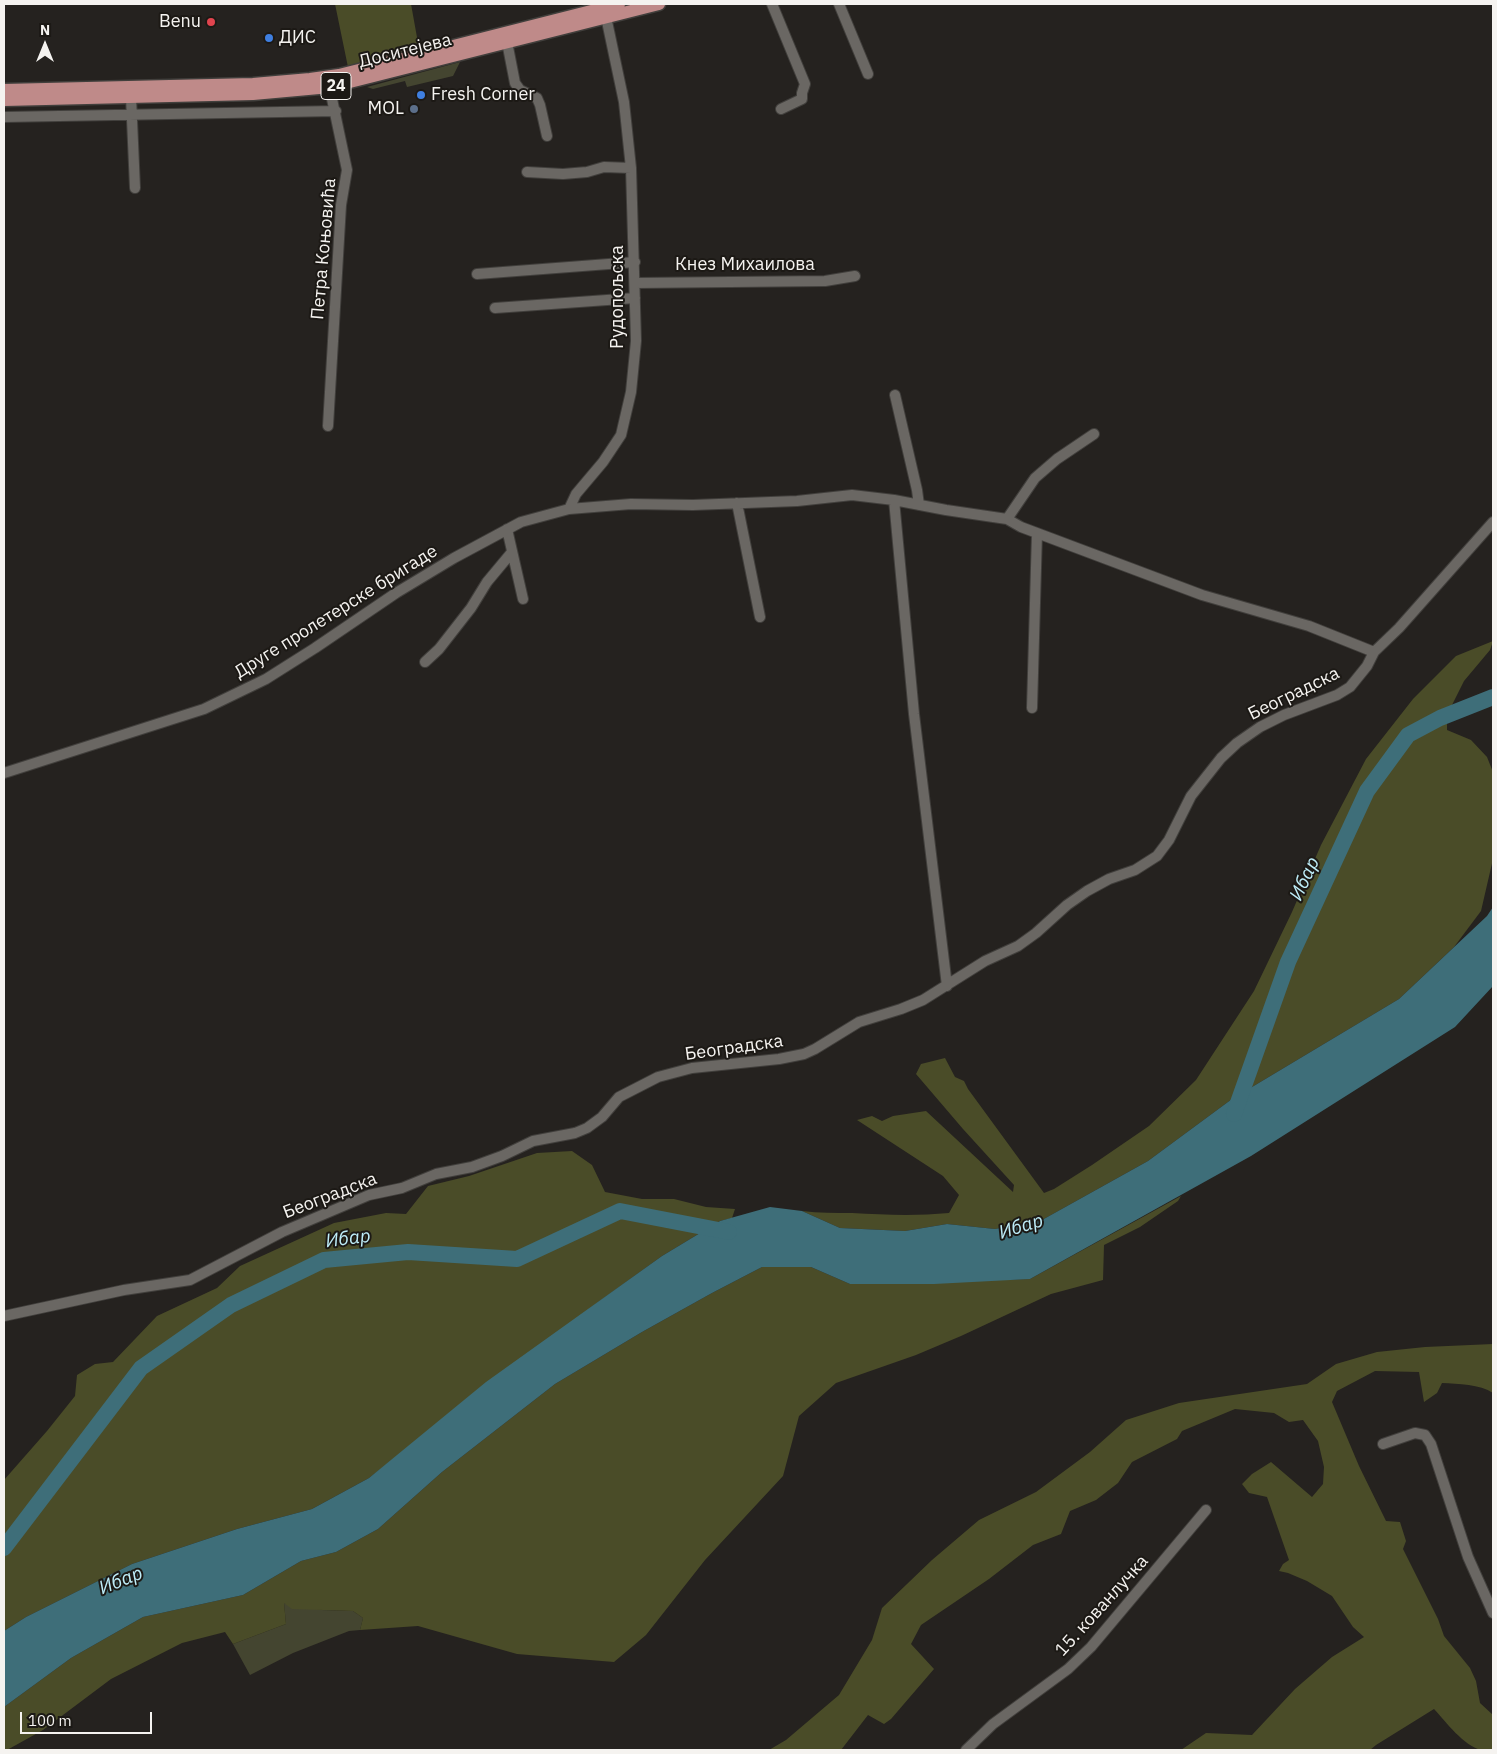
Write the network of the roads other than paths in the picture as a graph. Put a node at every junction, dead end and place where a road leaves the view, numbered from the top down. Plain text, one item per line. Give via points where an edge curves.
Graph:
1 (618, 4) edge
2 (659, 4) edge
3 (772, 4) edge
4 (839, 4) edge
5 (605, 12) junction
6 (507, 42) junction
7 (868, 74) dead end
8 (328, 82) junction
9 (4, 90) edge
10 (131, 97) junction
11 (4, 100) edge
12 (781, 109) dead end
13 (336, 111) junction
14 (132, 115) junction
15 (4, 117) edge
16 (547, 136) dead end
17 (631, 168) junction
18 (527, 172) dead end
19 (135, 188) dead end
20 (635, 262) junction
21 (477, 274) dead end
22 (855, 276) dead end
23 (635, 283) junction
24 (635, 298) junction
25 (496, 308) dead end
26 (895, 395) dead end
27 (328, 426) dead end
28 (1094, 434) dead end
29 (894, 500) junction
30 (737, 502) junction
31 (919, 505) junction
32 (569, 509) junction
33 (1007, 519) junction
34 (1493, 522) edge
35 (507, 529) junction
36 (1037, 533) junction
37 (512, 552) junction
38 (523, 600) dead end
39 (760, 617) dead end
40 (1374, 652) junction
41 (425, 662) dead end
42 (1032, 708) dead end
43 (4, 773) edge
44 (947, 986) junction
45 (4, 1316) edge
46 (1383, 1444) dead end
47 (1206, 1510) dead end
48 (1493, 1613) edge
49 (966, 1750) edge

1 - 5 main road, Доситејева / 24
2 - 5 main road, Доситејева / 24
3 - 12 street via 805,84 802,99
4 - 7 street
5 - 6 main road, Доситејева / 24
5 - 8 main road, Доситејева / 24
5 - 17 street, Рудопољска via 624,102
6 - 8 main road, Доситејева / 24
6 - 16 street via 515,83 520,90 537,98
8 - 9 main road, Доситејева / 24
8 - 10 main road, Доситејева / 24 via 253,94
8 - 13 street, Петра Коњовића
10 - 11 main road, Доситејева / 24
10 - 14 street
13 - 14 street
13 - 27 street, Петра Коњовића via 347,172 341,205
14 - 15 street
14 - 19 street
17 - 18 street via 604,167 562,174
17 - 20 street, Рудопољска
20 - 21 street
20 - 23 street, Рудопољска
22 - 23 street, Кнез Михаилова via 825,281
23 - 24 street, Рудопољска
24 - 25 street
24 - 32 street, Рудопољска via 636,341 631,392 621,435 576,494
26 - 31 street
28 - 33 street via 1035,478
29 - 30 street via 852,495 796,501
29 - 31 street
29 - 44 street via 914,714
30 - 32 street
30 - 39 street
31 - 33 street
32 - 35 street, Друге пролетерске бригаде via 531,518
33 - 36 street
34 - 40 street, Београдска
35 - 37 street
35 - 43 street, Друге пролетерске бригаде via 396,592 258,683 204,709
36 - 40 street via 1202,595 1309,626
36 - 42 street
37 - 38 street
37 - 41 street via 439,649
40 - 44 street, Београдска via 1350,688 1284,715 1237,743 1202,780 1169,840 1152,860 1087,891 1018,946 985,961
44 - 45 street, Београдска via 901,1009 859,1022 804,1054 692,1068 658,1077 619,1097 602,1117 587,1128 561,1137 533,1140 472,1167 436,1174 402,1188 369,1195 282,1232 190,1280 124,1290
46 - 48 street via 1415,1433 1425,1435 1431,1444 1468,1558
47 - 49 street, 15. кованлучка via 1068,1669 993,1724

